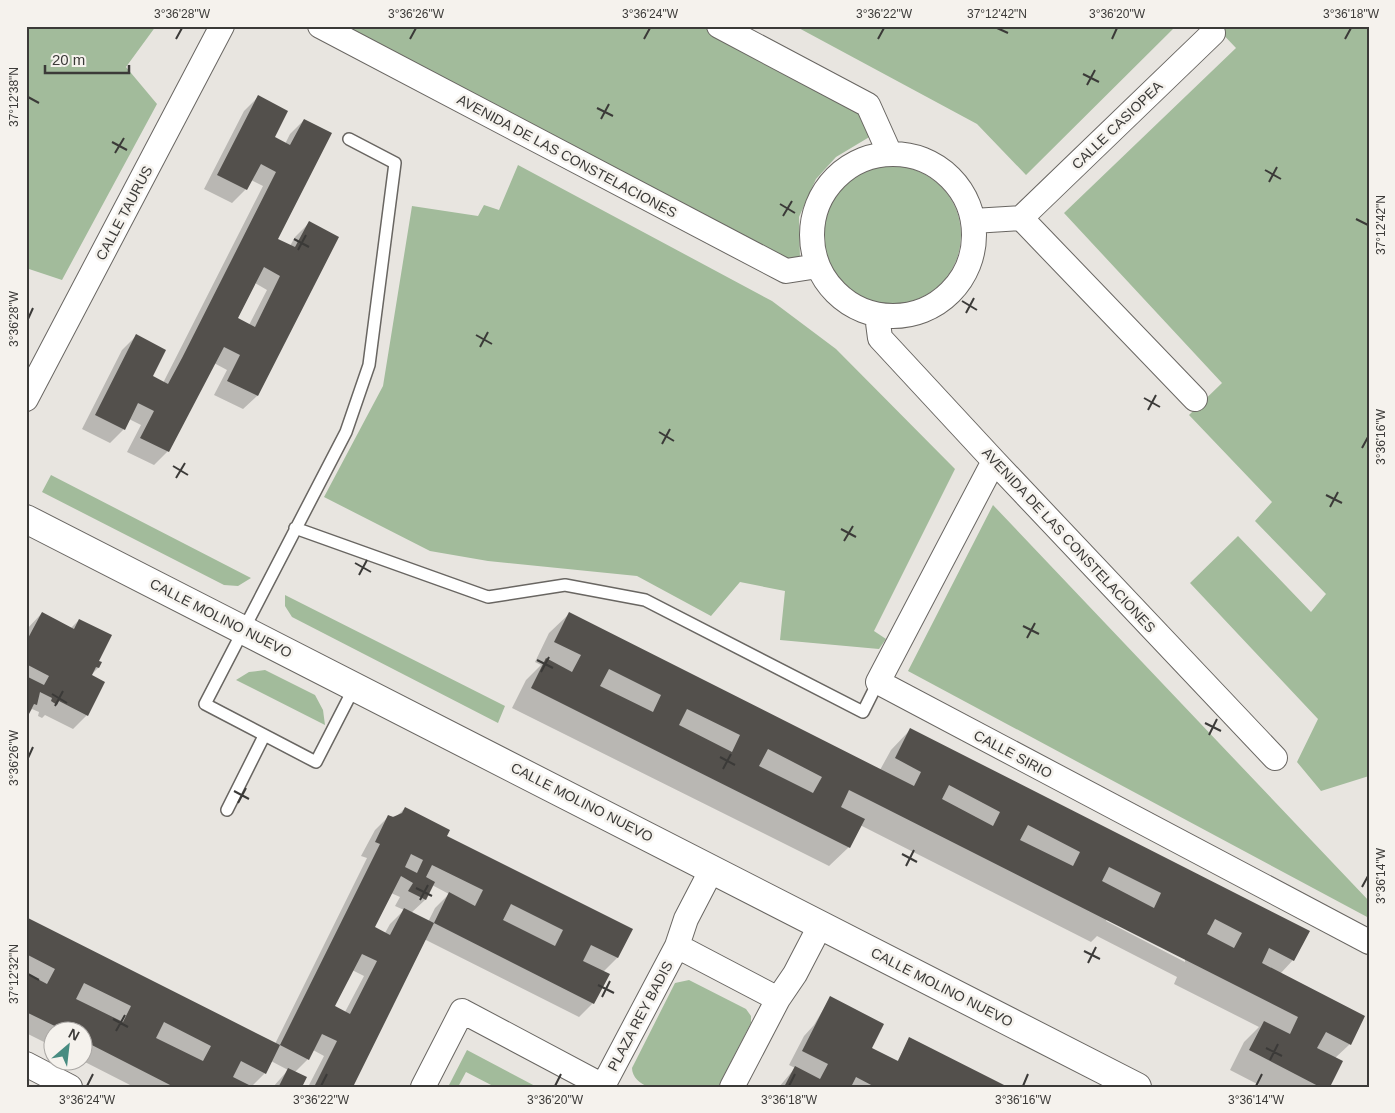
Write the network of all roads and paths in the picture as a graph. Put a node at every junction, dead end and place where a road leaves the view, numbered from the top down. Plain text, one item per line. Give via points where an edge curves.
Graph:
1 (222, 26) edge
2 (320, 26) edge
3 (719, 26) edge
4 (1213, 33) dead end
5 (349, 139) dead end
6 (890, 154) junction
7 (1021, 218) junction
8 (974, 221) junction
9 (818, 266) junction
10 (877, 315) junction
11 (26, 399) edge
12 (1195, 399) dead end
13 (994, 461) junction
14 (26, 519) edge
15 (296, 528) junction
16 (244, 629) junction
17 (878, 682) junction
18 (355, 686) junction
19 (264, 736) junction
20 (1275, 758) dead end
21 (227, 810) dead end
22 (712, 869) junction
23 (820, 924) junction
24 (1369, 942) edge
25 (677, 946) junction
26 (778, 998) junction
27 (26, 1064) edge
28 (604, 1086) edge
29 (70, 1087) edge
30 (423, 1087) edge
31 (732, 1087) edge
32 (1137, 1087) edge

1 - 11 street, CALLE TAURUS
2 - 9 street, AVENIDA DE LAS CONSTELACIONES via 786,271
3 - 6 street via 868,105
4 - 7 street, CALLE CASIOPEA
5 - 15 lane via 395,163 369,365 346,432
6 - 8 street via 913,156 941,170 953,180 966,199
6 - 9 street via 864,158 841,172 824,191 814,215 811,241
7 - 8 street
7 - 12 street
8 - 10 street via 973,248 965,272 950,293 928,308 903,316
9 - 10 street via 832,289 852,305
10 - 13 street, AVENIDA DE LAS CONSTELACIONES via 880,338
13 - 17 street
13 - 20 street, AVENIDA DE LAS CONSTELACIONES
14 - 16 street, CALLE MOLINO NUEVO
15 - 16 lane
15 - 17 lane via 488,597 565,585 645,600 863,712
16 - 18 street, CALLE MOLINO NUEVO
16 - 19 lane via 204,704
17 - 24 street, CALLE SIRIO
18 - 19 lane via 316,762
18 - 22 street, CALLE MOLINO NUEVO
19 - 21 lane
22 - 23 street, CALLE MOLINO NUEVO
22 - 25 street, PLAZA REY BADIS via 686,919
23 - 26 street via 795,974
23 - 32 street, CALLE MOLINO NUEVO
25 - 26 street, PLAZA REY BADIS
25 - 28 street, PLAZA REY BADIS
26 - 31 street
27 - 29 street
28 - 30 street, PLAZA REY BADIS via 462,1011

